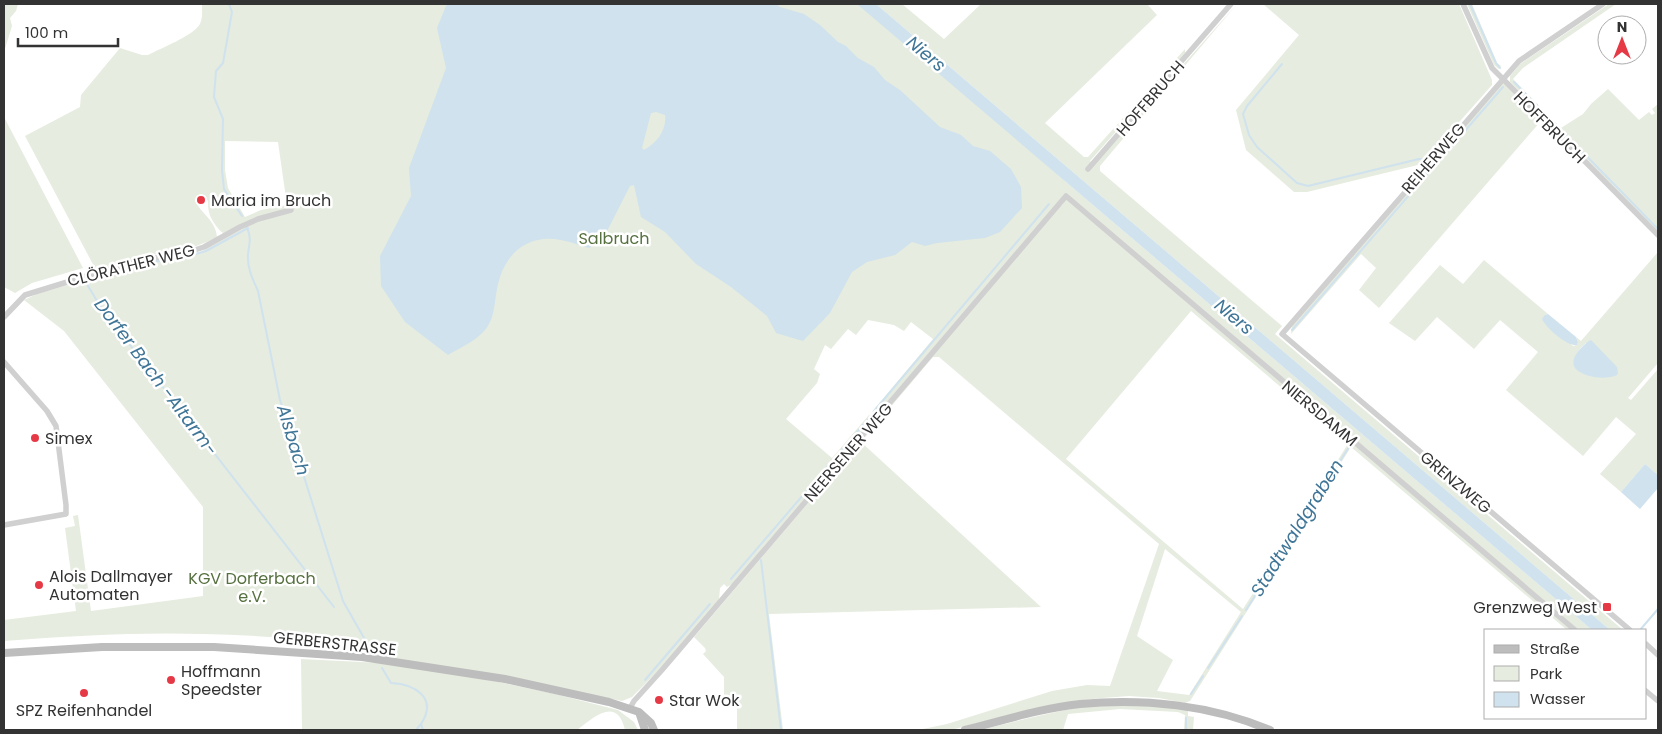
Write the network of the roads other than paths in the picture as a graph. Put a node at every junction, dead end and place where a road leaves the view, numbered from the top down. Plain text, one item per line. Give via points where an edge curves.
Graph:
1 (1231, 4) edge
2 (1464, 4) edge
3 (1604, 4) edge
4 (1502, 78) junction
5 (1088, 169) dead end
6 (1066, 196) joint
7 (290, 210) dead end
8 (1658, 236) edge
9 (4, 317) edge
10 (1282, 334) joint
11 (4, 362) edge
12 (4, 525) edge
13 (1574, 629) edge
14 (1629, 629) edge
15 (1647, 645) edge
16 (4, 653) edge
17 (1658, 655) edge
18 (1647, 692) edge
19 (1658, 702) edge
20 (630, 708) junction
21 (639, 712) junction
22 (645, 730) edge
23 (654, 730) edge
24 (965, 730) edge
25 (1270, 730) edge

1 - 5 street, HOFFBRUCH
2 - 4 street, HOFFBRUCH via 1492,68
3 - 4 street, REIHERWEG via 1519,60
4 - 8 street, HOFFBRUCH
4 - 10 street, REIHERWEG
6 - 13 street, NIERSDAMM
6 - 20 street, NEERSENER WEG
7 - 9 street, CLÖRATHER WEG via 258,218 204,247 182,254 139,260 25,294
10 - 14 street, GRENZWEG
11 - 12 street via 56,426 66,505 66,514
15 - 17 street
16 - 20 street, GERBERSTRASSE via 102,647 206,647 362,657 505,680
18 - 19 street
20 - 21 street, GERBERSTRASSE
21 - 22 street
21 - 23 street
24 - 25 street via 1079,704 1135,702 1194,708 1246,720

